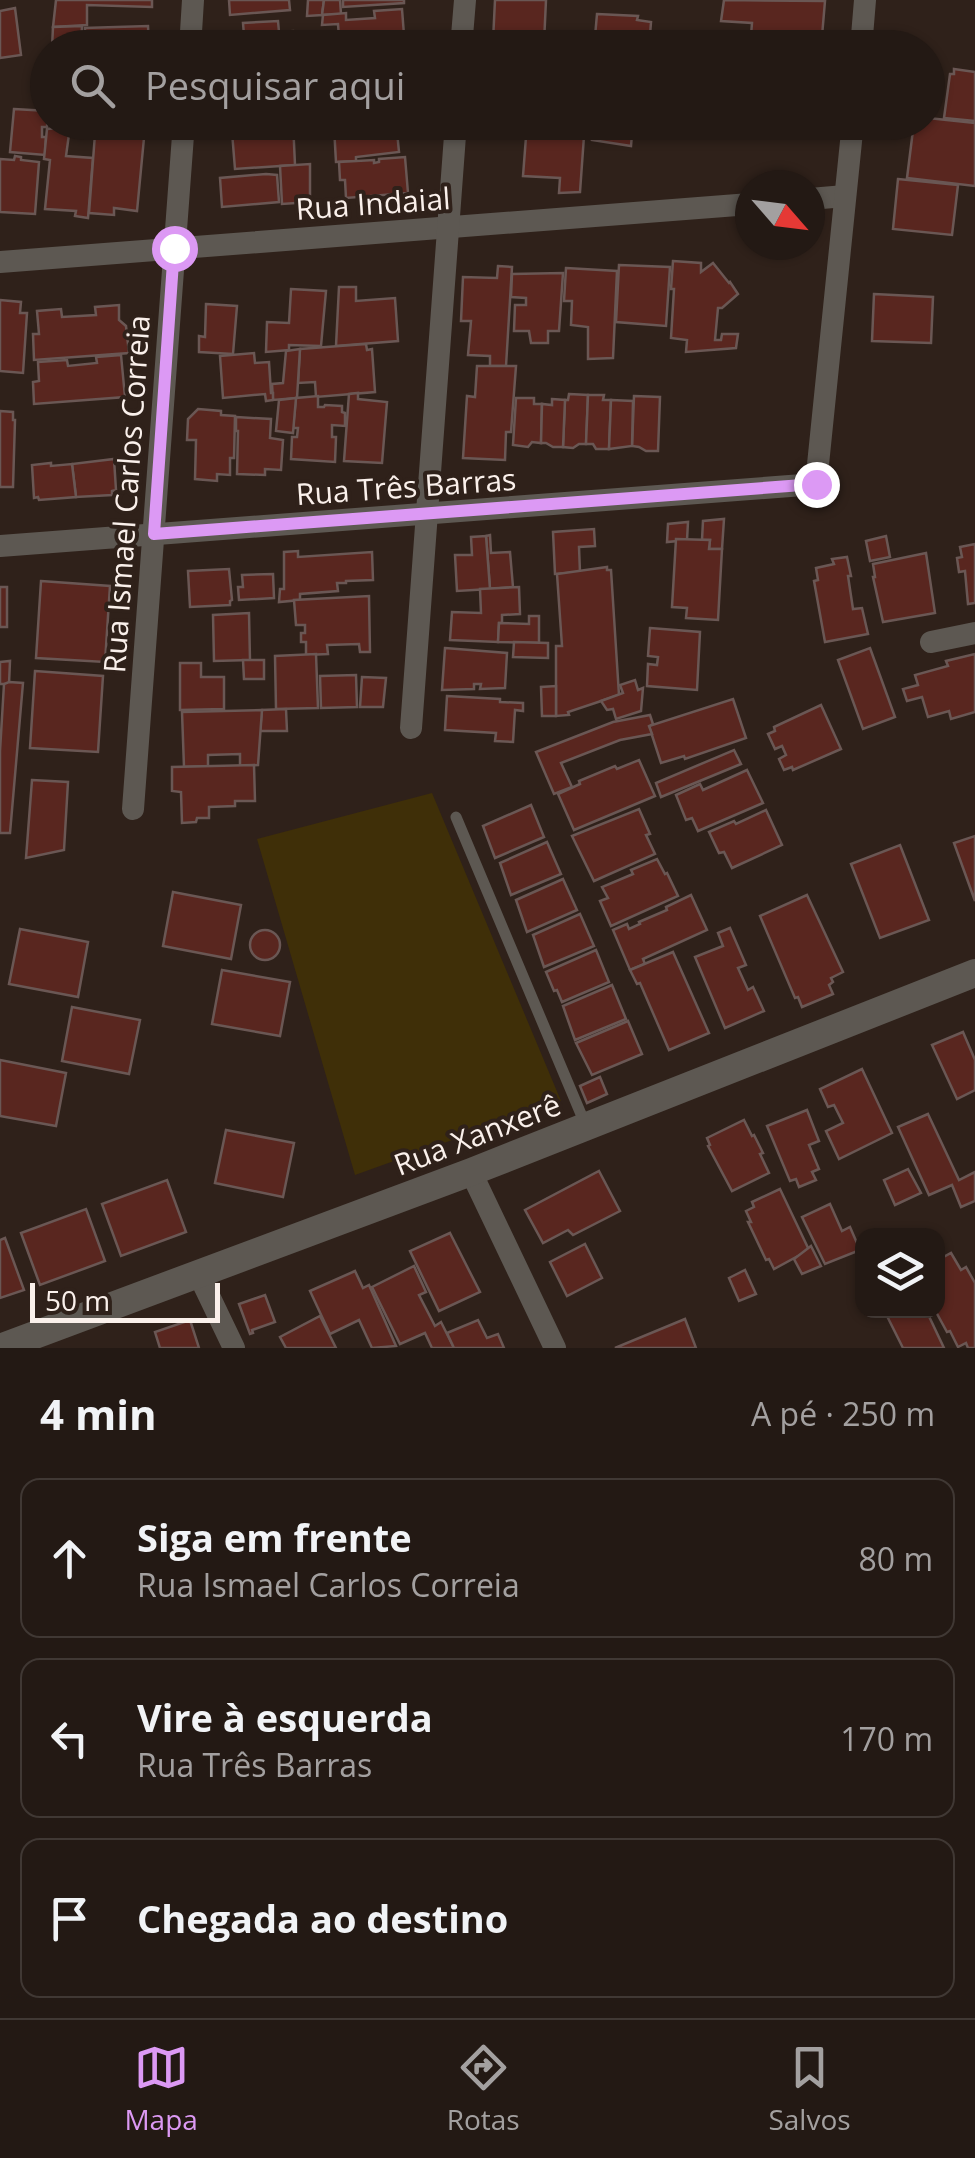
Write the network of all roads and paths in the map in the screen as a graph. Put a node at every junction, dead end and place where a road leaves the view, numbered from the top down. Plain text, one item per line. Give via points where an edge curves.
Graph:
1 (193, 0) edge
2 (465, 0) edge
3 (865, 0) edge
4 (191, 30) edge
5 (462, 30) edge
6 (862, 30) edge
7 (183, 140) edge
8 (455, 140) edge
9 (851, 140) edge
10 (846, 196) junction
11 (825, 198) edge
12 (735, 205) edge
13 (448, 227) junction
14 (174, 248) junction
15 (0, 262) edge
16 (427, 514) junction
17 (154, 534) junction
18 (0, 546) edge
19 (975, 634) edge
20 (931, 642) dead end
21 (412, 728) dead end
22 (133, 809) dead end
23 (456, 817) dead end
24 (975, 973) edge
25 (586, 1126) junction
26 (471, 1172) junction
27 (199, 1275) junction
28 (0, 1348) edge
29 (234, 1348) edge
30 (554, 1348) edge

1 - 4 street
2 - 5 street
3 - 6 street
7 - 14 street, Rua Ismael Carlos Correia
8 - 13 street
9 - 10 street
10 - 11 street
10 - 16 street, Rua Três Barras via 816,484
12 - 13 street, Rua Indaial
13 - 14 street, Rua Indaial
13 - 16 street
14 - 15 street, Rua Indaial
14 - 17 street, Rua Ismael Carlos Correia
16 - 17 street, Rua Três Barras
16 - 21 street
17 - 18 street, Rua Três Barras
17 - 22 street, Rua Ismael Carlos Correia
19 - 20 street
23 - 25 lane
24 - 25 street, Rua Xanxerê
25 - 26 street, Rua Xanxerê
26 - 27 street, Rua Xanxerê
26 - 30 street
27 - 28 street, Rua Xanxerê
27 - 29 street

